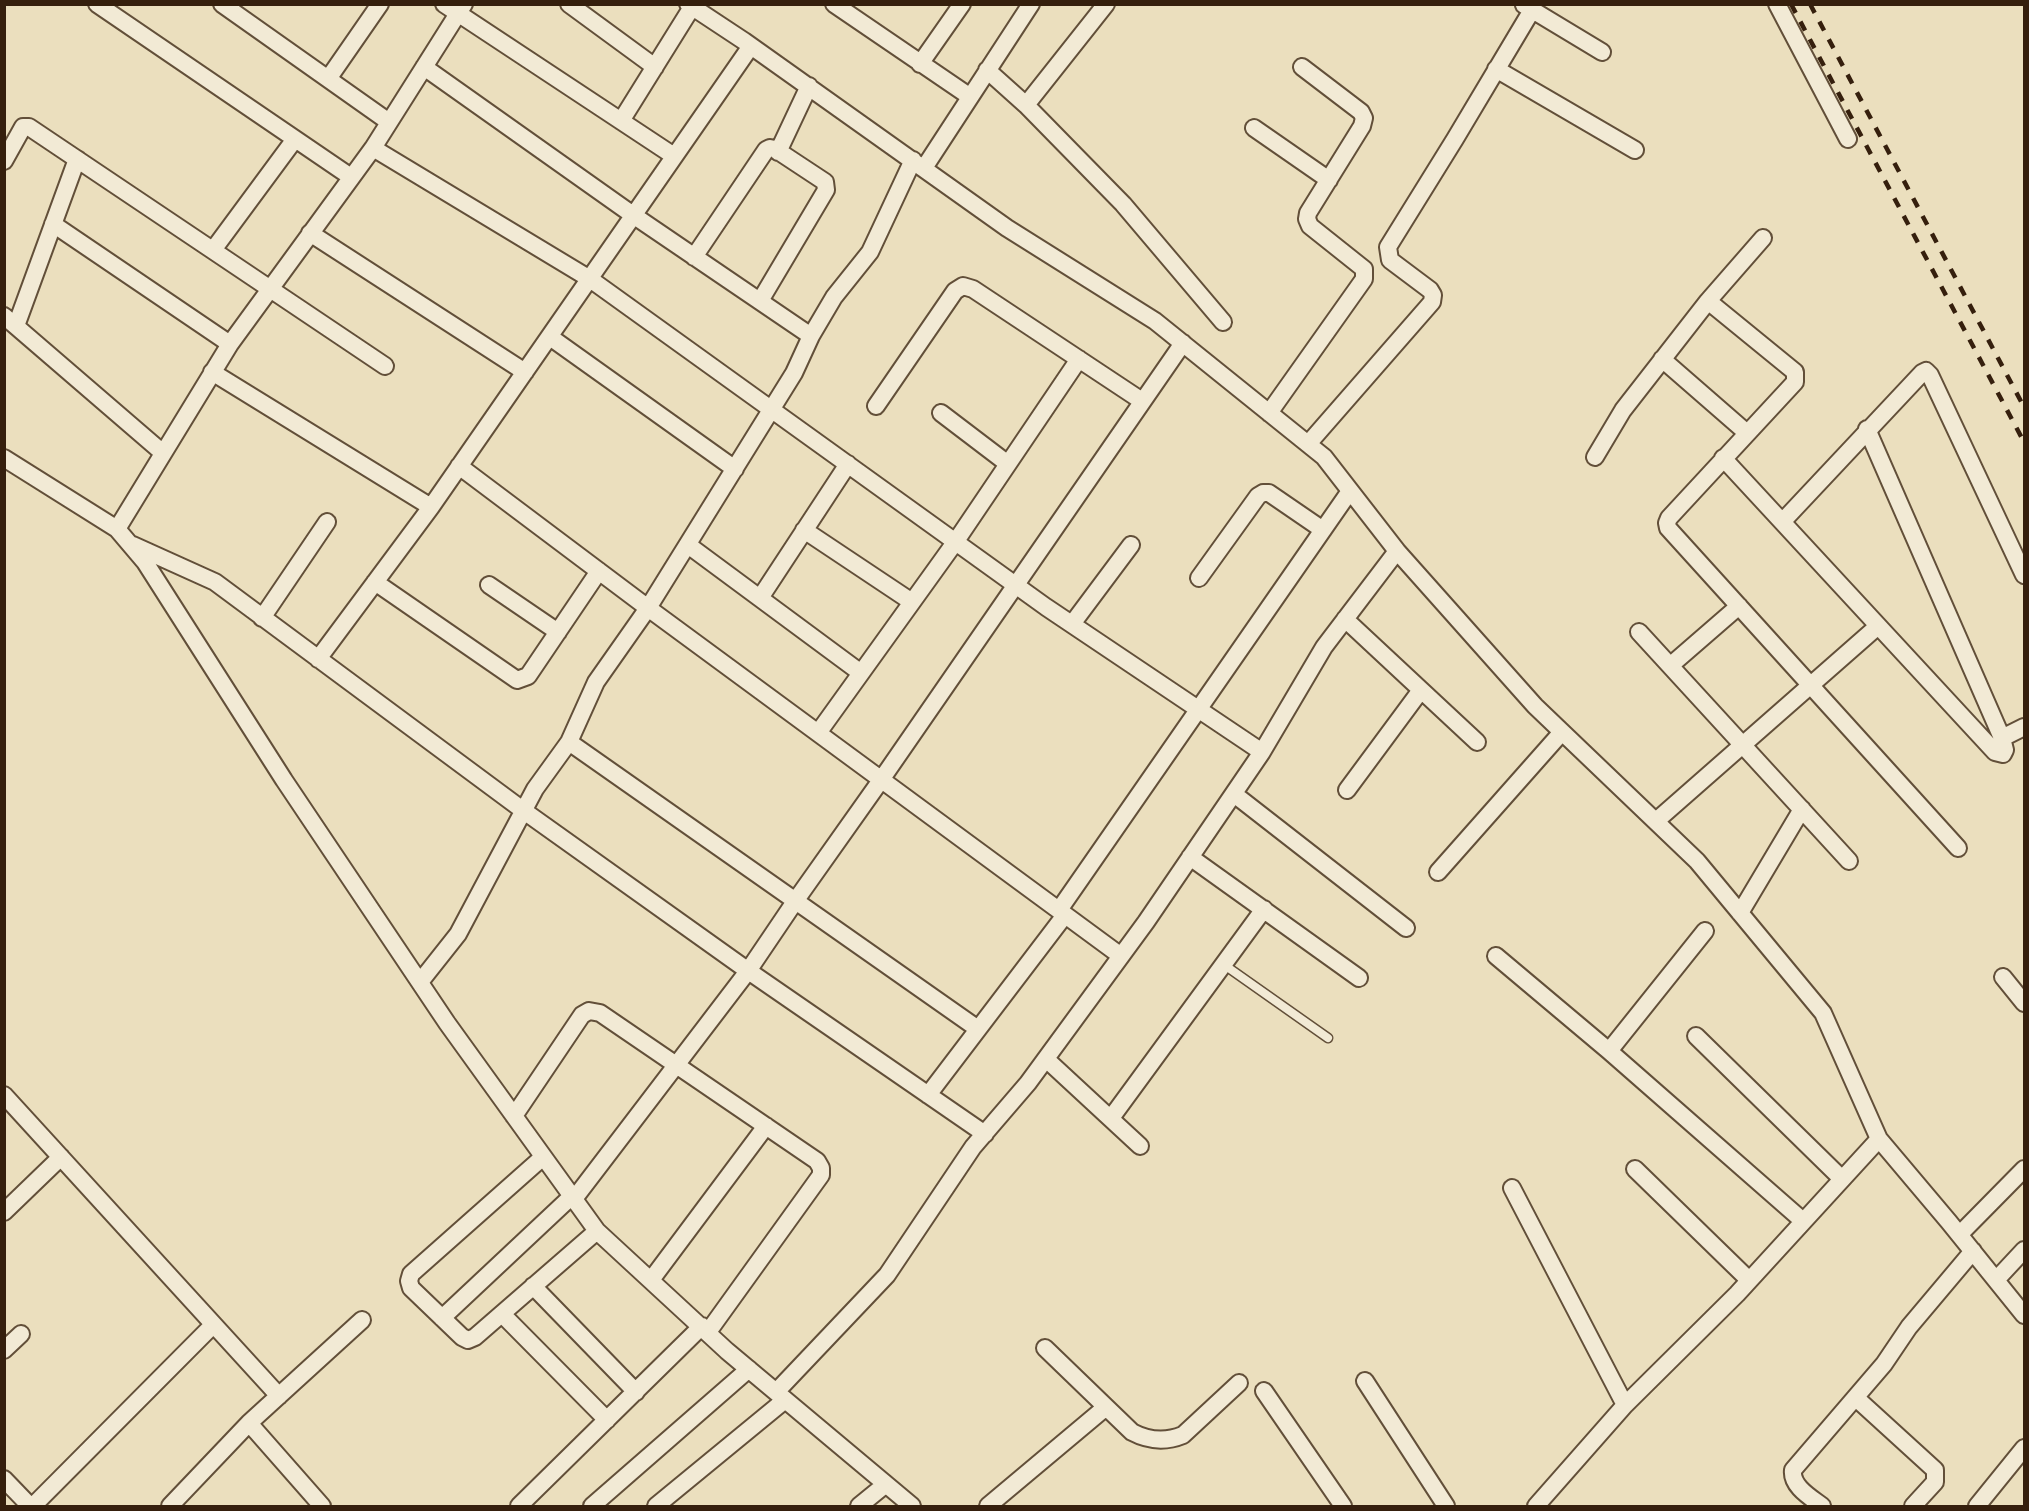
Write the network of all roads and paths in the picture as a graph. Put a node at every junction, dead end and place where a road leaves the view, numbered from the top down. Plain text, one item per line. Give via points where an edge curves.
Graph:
1 (97, 4) edge
2 (222, 4) edge
3 (380, 4) edge
4 (444, 4) edge
5 (569, 4) edge
6 (834, 4) edge
7 (1031, 4) edge
8 (1106, 4) edge
9 (1777, 4) edge
10 (961, 5) edge
11 (690, 6) edge
12 (1527, 7) edge
13 (461, 10) edge
14 (751, 46) junction
15 (1602, 52) dead end
16 (920, 64) junction
17 (424, 67) junction
18 (655, 67) junction
19 (1302, 67) dead end
20 (1496, 69) junction
21 (987, 70) junction
22 (328, 79) junction
23 (809, 86) junction
24 (969, 96) junction
25 (1026, 105) junction
26 (621, 121) junction
27 (389, 122) junction
28 (1254, 128) dead end
29 (295, 139) junction
30 (1848, 139) dead end
31 (373, 148) junction
32 (1635, 150) dead end
33 (778, 152) junction
34 (674, 156) junction
35 (77, 159) junction
36 (4, 161) edge
37 (919, 164) junction
38 (351, 177) junction
39 (1329, 180) junction
40 (633, 215) junction
41 (53, 225) junction
42 (310, 233) junction
43 (1763, 238) dead end
44 (213, 250) junction
45 (694, 257) junction
46 (590, 279) junction
47 (270, 288) junction
48 (760, 301) junction
49 (1708, 301) junction
50 (10, 321) edge
51 (1223, 322) dead end
52 (811, 336) junction
53 (550, 337) junction
54 (1183, 343) junction
55 (230, 344) junction
56 (1079, 359) junction
57 (1662, 359) junction
58 (385, 366) dead end
59 (212, 372) junction
60 (525, 372) junction
61 (1142, 401) junction
62 (876, 406) dead end
63 (771, 410) junction
64 (941, 413) dead end
65 (1269, 413) junction
66 (1868, 429) junction
67 (1747, 433) junction
68 (1308, 444) junction
69 (163, 453) junction
70 (1594, 457) dead end
71 (4, 458) edge
72 (1723, 458) junction
73 (848, 464) junction
74 (1008, 464) junction
75 (459, 466) junction
76 (735, 469) junction
77 (1350, 491) junction
78 (430, 507) junction
79 (1783, 521) junction
80 (327, 522) dead end
81 (117, 529) junction
82 (804, 530) junction
83 (1323, 530) junction
84 (956, 541) junction
85 (130, 544) junction
86 (688, 545) junction
87 (1131, 545) dead end
88 (1397, 551) junction
89 (599, 571) junction
90 (2025, 575) edge
91 (1199, 578) dead end
92 (375, 582) junction
93 (1015, 584) junction
94 (489, 585) dead end
95 (760, 598) junction
96 (912, 602) junction
97 (1739, 606) junction
98 (648, 608) junction
99 (262, 618) junction
100 (1345, 619) junction
101 (1072, 624) junction
102 (1878, 626) junction
103 (558, 632) junction
104 (1639, 632) dead end
105 (318, 660) junction
106 (1671, 666) junction
107 (861, 673) junction
108 (1810, 684) junction
109 (1421, 690) junction
110 (1197, 709) junction
111 (2025, 727) edge
112 (1562, 732) junction
113 (818, 733) junction
114 (2002, 738) junction
115 (569, 742) junction
116 (1477, 742) dead end
117 (1743, 744) junction
118 (1262, 752) junction
119 (881, 780) junction
120 (1347, 790) dead end
121 (1233, 794) junction
122 (1802, 809) junction
123 (524, 812) junction
124 (1656, 821) junction
125 (1958, 848) dead end
126 (1191, 857) junction
127 (1849, 861) dead end
128 (1438, 872) dead end
129 (796, 900) junction
130 (1264, 909) junction
131 (1062, 913) junction
132 (1740, 913) junction
133 (1406, 928) dead end
134 (1705, 931) dead end
135 (1121, 956) junction
136 (1496, 956) dead end
137 (1223, 964) junction
138 (748, 971) junction
139 (2003, 977) dead end
140 (1359, 978) dead end
141 (420, 982) junction
142 (2025, 1003) edge
143 (978, 1029) junction
144 (1696, 1036) dead end
145 (1328, 1038) dead end
146 (1609, 1051) junction
147 (1046, 1059) junction
148 (677, 1065) junction
149 (4, 1095) edge
150 (928, 1095) junction
151 (514, 1116) junction
152 (1111, 1118) junction
153 (766, 1126) junction
154 (985, 1134) junction
155 (1878, 1139) junction
156 (1140, 1146) dead end
157 (543, 1156) junction
158 (61, 1157) junction
159 (1635, 1169) dead end
160 (2025, 1169) edge
161 (1842, 1179) junction
162 (1512, 1188) dead end
163 (573, 1198) junction
164 (4, 1212) edge
165 (1803, 1221) junction
166 (597, 1231) junction
167 (1960, 1234) junction
168 (2025, 1250) edge
169 (1973, 1251) junction
170 (651, 1280) junction
171 (1749, 1280) junction
172 (1996, 1280) junction
173 (533, 1286) junction
174 (501, 1314) junction
175 (2025, 1315) edge
176 (442, 1318) junction
177 (362, 1320) dead end
178 (213, 1325) junction
179 (705, 1329) junction
180 (21, 1334) dead end
181 (1045, 1348) dead end
182 (4, 1350) edge
183 (749, 1369) junction
184 (1365, 1381) dead end
185 (1239, 1383) dead end
186 (1264, 1391) dead end
187 (636, 1392) junction
188 (279, 1396) junction
189 (781, 1396) junction
190 (1856, 1398) junction
191 (1625, 1405) junction
192 (1106, 1407) junction
193 (607, 1420) junction
194 (249, 1424) junction
195 (2025, 1448) edge
196 (4, 1479) edge
197 (886, 1484) junction
198 (32, 1506) edge
199 (170, 1506) edge
200 (322, 1506) edge
201 (519, 1506) edge
202 (592, 1506) edge
203 (656, 1506) edge
204 (859, 1506) edge
205 (912, 1506) edge
206 (988, 1506) edge
207 (1342, 1506) edge
208 (1446, 1506) edge
209 (1536, 1506) edge
210 (1822, 1506) edge
211 (1913, 1506) edge
212 (1977, 1506) edge

1 - 29 street
2 - 22 street
3 - 22 street
4 - 13 street
5 - 18 street
6 - 16 street
7 - 21 street
8 - 25 street
9 - 30 street
10 - 16 street
11 - 14 street
11 - 18 street
12 - 15 street
12 - 20 street
13 - 17 street
13 - 26 street
14 - 23 street
14 - 34 street
16 - 24 street
17 - 27 street
17 - 40 street
18 - 26 street
19 - 39 street via 1364,118
20 - 32 street
20 - 68 street via 1388,247 1390,260 1430,290 1432,302
21 - 24 street
21 - 25 street
22 - 27 street
23 - 33 street
23 - 37 street
24 - 37 street
25 - 51 street via 1123,204
26 - 34 street
27 - 31 street
28 - 39 street
29 - 38 street
29 - 44 street
31 - 38 street
31 - 46 street
33 - 45 street via 766,150
33 - 48 street via 825,182 826,190
34 - 40 street
35 - 36 street via 24,127
35 - 41 street
35 - 44 street
37 - 52 street via 870,252 834,297
37 - 54 street via 1007,228 1155,321
38 - 42 street
39 - 65 street via 1307,219 1364,269 1364,279
40 - 45 street
40 - 46 street
41 - 50 street
41 - 55 street
42 - 47 street
42 - 60 street
43 - 49 street
44 - 47 street
45 - 48 street
46 - 53 street
46 - 63 street
47 - 55 street
47 - 58 street
48 - 52 street
49 - 57 street
49 - 67 street via 1795,372 1795,382
50 - 69 street
52 - 63 street
53 - 60 street
53 - 76 street
54 - 61 street
54 - 65 street
55 - 59 street
56 - 61 street
56 - 62 street via 974,289 963,286 955,291
56 - 74 street
57 - 67 street
57 - 70 street
59 - 69 street
59 - 78 street
60 - 75 street
61 - 93 street
63 - 73 street
63 - 76 street
64 - 74 street
65 - 68 street
66 - 79 street
66 - 90 street via 1926,371
66 - 114 street
67 - 72 street
68 - 77 street
69 - 81 street
71 - 81 street
72 - 79 street
72 - 97 street via 1666,523
73 - 82 street
73 - 84 street
74 - 84 street
75 - 78 street
75 - 89 street
76 - 86 street
77 - 83 street
77 - 88 street
78 - 92 street
79 - 102 street
80 - 99 street
81 - 85 street
82 - 95 street
82 - 96 street
83 - 91 street via 1263,493
83 - 110 street
84 - 93 street
84 - 96 street
85 - 99 street via 206,578
85 - 141 street
86 - 95 street
86 - 98 street
87 - 101 street
88 - 100 street
88 - 112 street
89 - 98 street
89 - 103 street
92 - 103 street via 517,680 528,676
92 - 105 street
93 - 101 street
93 - 119 street
94 - 103 street
95 - 107 street
96 - 107 street
97 - 106 street
97 - 108 street
98 - 113 street
98 - 115 street via 596,682
99 - 105 street
100 - 109 street
100 - 118 street
101 - 110 street
102 - 108 street
102 - 114 street via 1999,754 2005,750
104 - 106 street
105 - 123 street
106 - 117 street
107 - 113 street
108 - 117 street
108 - 125 street
109 - 116 street
109 - 120 street
110 - 118 street
110 - 131 street
111 - 114 street
112 - 124 street
112 - 128 street
113 - 119 street
115 - 123 street via 535,789
115 - 129 street
117 - 122 street
117 - 124 street
118 - 121 street
119 - 129 street
119 - 131 street
121 - 126 street
121 - 133 street
122 - 127 street
122 - 132 street
123 - 138 street
123 - 141 street via 458,934
124 - 132 street
126 - 130 street
126 - 135 street
129 - 138 street
129 - 143 street
130 - 137 street
130 - 140 street
131 - 135 street
131 - 143 street
132 - 155 street via 1823,1013
134 - 146 street
135 - 147 street
136 - 146 street
137 - 145 lane
137 - 152 street
138 - 148 street
138 - 150 street
139 - 142 street
141 - 151 street
143 - 150 street
144 - 161 street
146 - 165 street
147 - 152 street
147 - 154 street
148 - 151 street via 600,1012 589,1011 582,1015
148 - 153 street
148 - 163 street
149 - 158 street
150 - 154 street
151 - 157 street
152 - 156 street
153 - 170 street
153 - 179 street via 817,1161 820,1175
154 - 189 street via 887,1275
155 - 161 street
155 - 167 street
157 - 163 street
157 - 176 street via 411,1274 411,1288
158 - 164 street
158 - 178 street
159 - 171 street
160 - 167 street
161 - 165 street
162 - 191 street
163 - 166 street
163 - 176 street
165 - 171 street
166 - 170 street
166 - 173 street
167 - 169 street
168 - 172 street
169 - 172 street
169 - 190 street
170 - 179 street
171 - 191 street
172 - 175 street
173 - 174 street
173 - 187 street
174 - 176 street via 468,1340
174 - 193 street
177 - 188 street
178 - 188 street
178 - 198 street
179 - 183 street
179 - 187 street
180 - 182 street
181 - 192 street
183 - 189 street
183 - 202 street
184 - 208 street
185 - 192 street via 1174,1439 1141,1437
186 - 207 street
187 - 193 street
188 - 194 street
189 - 197 street
189 - 203 street
190 - 210 street via 1794,1470 1796,1484
190 - 211 street via 1935,1470 1935,1482
191 - 209 street
192 - 206 street
193 - 201 street
194 - 199 street
194 - 200 street
195 - 212 street
196 - 198 street
197 - 204 street
197 - 205 street

